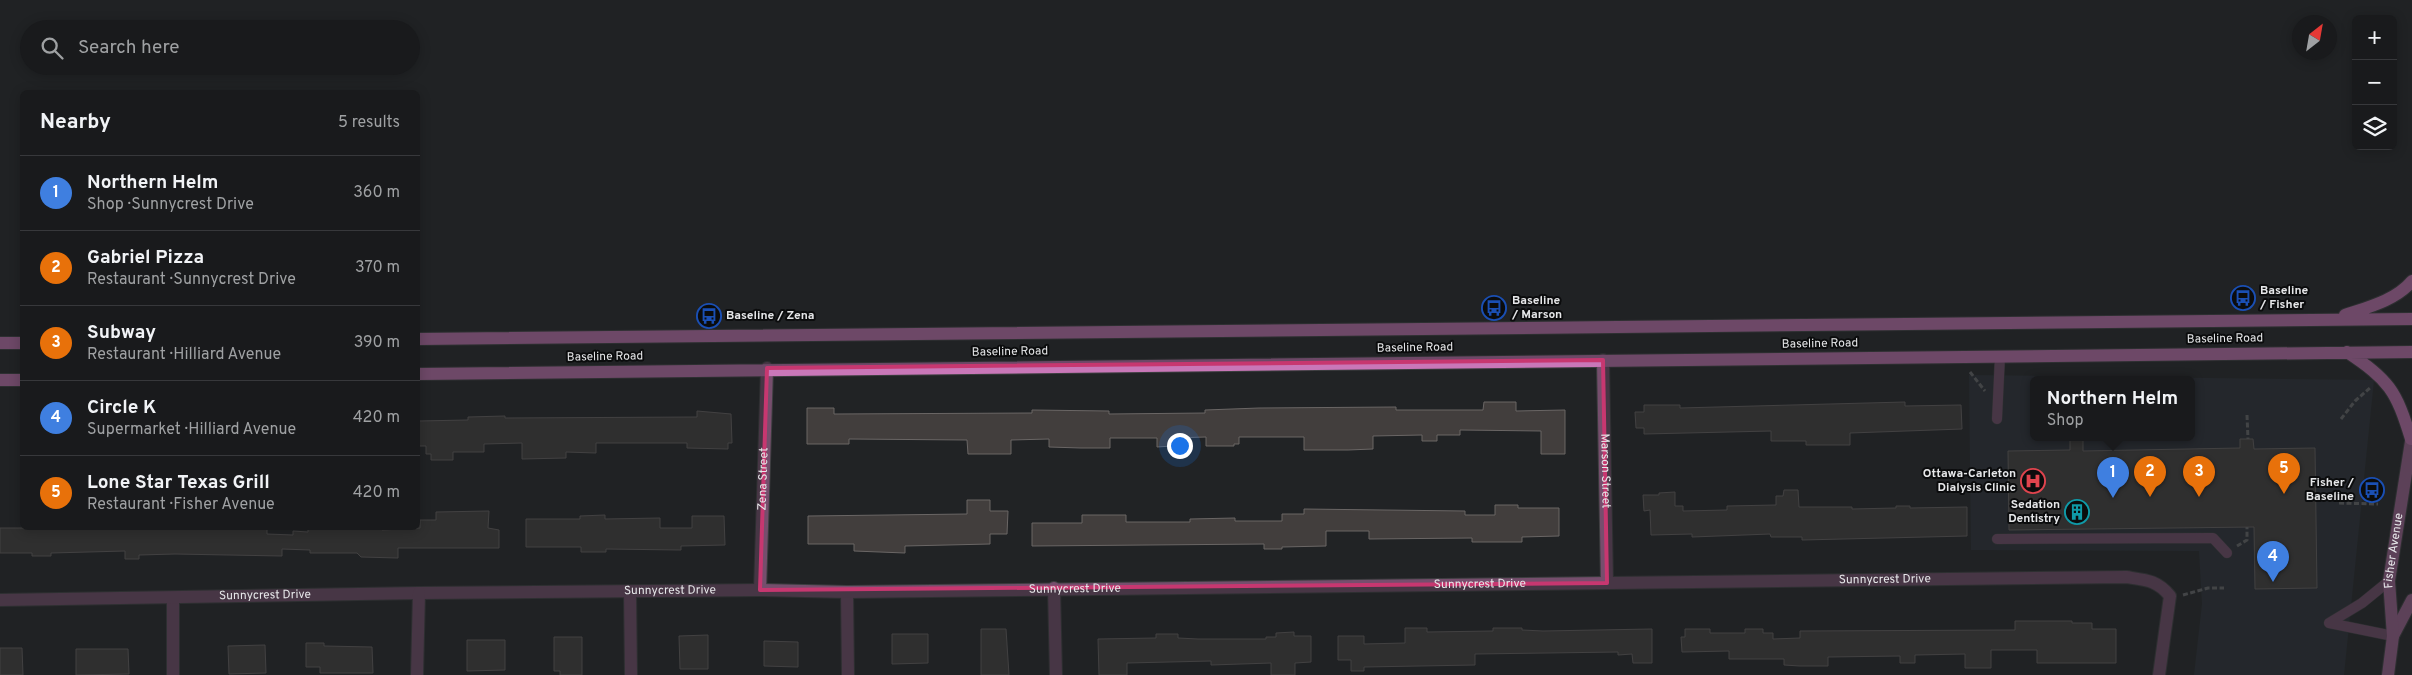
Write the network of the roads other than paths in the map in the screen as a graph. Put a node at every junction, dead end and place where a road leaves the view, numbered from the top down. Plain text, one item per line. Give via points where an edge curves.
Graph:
1 (2412, 281) edge
2 (2336, 318) junction
3 (2412, 318) edge
4 (420, 339) edge
5 (0, 343) edge
6 (20, 343) edge
7 (2347, 352) junction
8 (2412, 352) edge
9 (2000, 356) junction
10 (1603, 360) junction
11 (767, 368) junction
12 (420, 374) edge
13 (0, 380) edge
14 (20, 380) edge
15 (1997, 418) dead end
16 (2412, 437) edge
17 (1997, 539) dead end
18 (2226, 553) road end
19 (2389, 581) junction
20 (1607, 583) junction
21 (1054, 588) junction
22 (760, 590) junction
23 (419, 592) junction
24 (630, 592) junction
25 (847, 592) junction
26 (172, 598) junction
27 (0, 600) edge
28 (2412, 600) edge
29 (2393, 636) junction
30 (173, 675) edge
31 (418, 675) edge
32 (631, 675) edge
33 (848, 675) edge
34 (1056, 675) edge
35 (2159, 675) edge
36 (2388, 675) edge

1 - 2 main road via 2391,298
2 - 3 main road, Baseline Road
2 - 4 main road, Baseline Road
5 - 6 main road
7 - 8 main road, Baseline Road
7 - 9 main road, Baseline Road
7 - 16 main road via 2378,373 2389,387 2402,408
9 - 10 main road, Baseline Road
9 - 15 lane
10 - 11 main road, Baseline Road
10 - 20 street, Marson Street
11 - 12 main road, Baseline Road
11 - 22 street, Zena Street
13 - 14 main road
16 - 19 main road, Fisher Avenue
17 - 18 lane via 2213,538
19 - 29 main road, Fisher Avenue
19 - 29 lane via 2362,603 2329,623
20 - 21 street, Sunnycrest Drive
20 - 35 street, Sunnycrest Drive via 2126,577 2149,580 2162,586 2170,596
21 - 25 street, Sunnycrest Drive
21 - 34 street
22 - 24 street, Sunnycrest Drive
22 - 25 street, Sunnycrest Drive
23 - 24 street, Sunnycrest Drive
23 - 26 street, Sunnycrest Drive
23 - 31 street
24 - 32 street
25 - 33 street
26 - 27 street, Sunnycrest Drive
26 - 30 street
28 - 29 main road, Fisher Avenue
29 - 36 main road, Fisher Avenue

